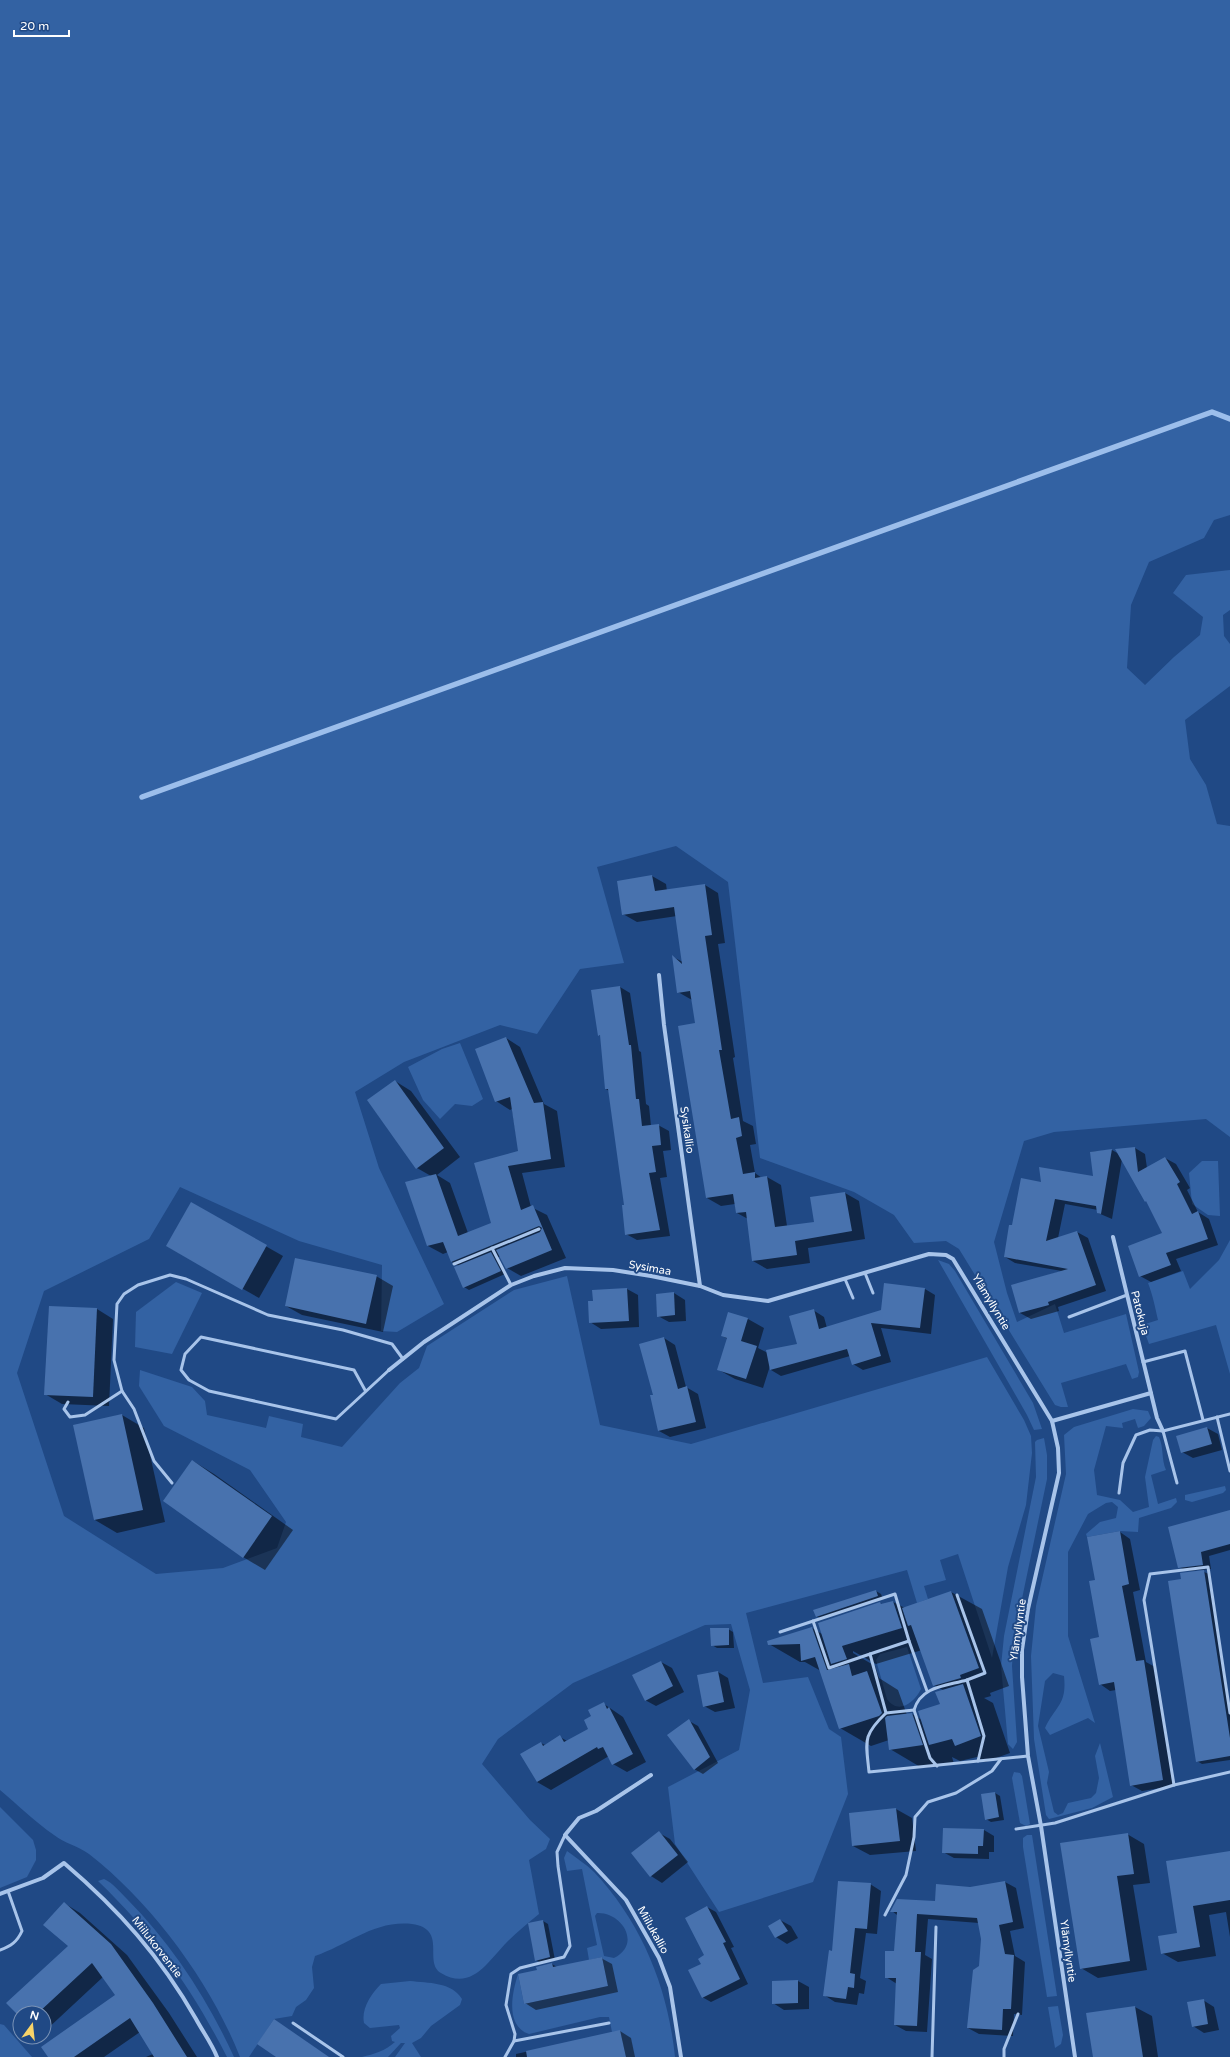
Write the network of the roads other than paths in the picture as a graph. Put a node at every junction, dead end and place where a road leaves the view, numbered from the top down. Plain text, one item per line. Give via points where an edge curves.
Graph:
1 (659, 975) dead end
2 (539, 1229) dead end
3 (1113, 1237) dead end
4 (492, 1248) junction
5 (929, 1254) joint
6 (454, 1264) dead end
7 (865, 1273) junction
8 (845, 1279) junction
9 (511, 1285) junction
10 (700, 1286) junction
11 (873, 1292) dead end
12 (1127, 1295) junction
13 (853, 1298) dead end
14 (1069, 1317) dead end
15 (403, 1359) junction
16 (1143, 1362) junction
17 (389, 1370) joint
18 (365, 1390) junction
19 (122, 1391) junction
20 (1151, 1393) junction
21 (68, 1402) dead end
22 (1230, 1414) edge
23 (1217, 1417) junction
24 (1203, 1420) junction
25 (1052, 1421) junction
26 (1163, 1430) junction
27 (1230, 1471) edge
28 (172, 1483) dead end
29 (1177, 1483) dead end
30 (1119, 1493) dead end
31 (957, 1595) dead end
32 (813, 1621) junction
33 (780, 1632) dead end
34 (909, 1641) junction
35 (870, 1654) junction
36 (967, 1680) junction
37 (927, 1691) junction
38 (914, 1710) junction
39 (886, 1713) junction
40 (1230, 1713) edge
41 (1028, 1756) junction
42 (1001, 1759) junction
43 (978, 1761) junction
44 (937, 1766) junction
45 (1230, 1772) edge
46 (651, 1775) dead end
47 (1174, 1785) junction
48 (1041, 1826) junction
49 (1016, 1829) dead end
50 (565, 1834) junction
51 (8, 1891) junction
52 (0, 1894) edge
53 (885, 1915) dead end
54 (936, 1927) dead end
55 (0, 1950) edge
56 (1018, 2014) dead end
57 (293, 2023) dead end
58 (609, 2023) dead end
59 (514, 2041) junction
60 (217, 2057) edge
61 (343, 2057) edge
62 (505, 2057) edge
63 (681, 2057) edge
64 (932, 2057) edge
65 (1004, 2057) edge
66 (1075, 2057) edge

1 - 10 street, Sysikallio
2 - 4 lane
3 - 12 street, Patokuja
4 - 6 lane
4 - 9 lane
5 - 7 street, Sysimaa
5 - 25 street, Ylämyllyntie via 946,1254 958,1265
7 - 8 street, Sysimaa
7 - 11 lane
8 - 10 street, Sysimaa via 768,1301 723,1295
8 - 13 lane
9 - 10 street, Sysimaa via 565,1268 613,1270
9 - 15 street, Sysimaa via 424,1342
12 - 14 lane
12 - 16 street, Patokuja
15 - 17 street, Sysimaa
15 - 19 lane via 392,1344 343,1330 268,1315 186,1279 170,1275 138,1284 124,1294 117,1304 114,1360
16 - 20 street, Patokuja
16 - 24 lane via 1184,1351
17 - 18 lane
18 - 18 lane via 336,1419 210,1391 189,1380 181,1370 185,1354 201,1337 354,1370
19 - 21 lane via 85,1415 70,1417 64,1409
19 - 28 lane via 134,1409 154,1461
20 - 25 street
20 - 26 street, Patokuja via 1157,1418
22 - 23 lane
23 - 24 lane
23 - 27 lane
24 - 26 lane
25 - 41 street, Ylämyllyntie via 1058,1448 1059,1474 1028,1609 1021,1665
26 - 29 lane
26 - 30 lane via 1150,1430 1136,1435 1123,1463
31 - 36 lane via 985,1673
32 - 33 lane
32 - 34 lane via 895,1594
32 - 35 lane via 829,1668
34 - 35 lane
34 - 37 lane
35 - 39 lane
36 - 37 lane
36 - 43 lane via 984,1736
37 - 38 lane via 917,1700
38 - 39 lane
38 - 44 lane via 930,1758
39 - 44 lane via 871,1727 866,1740 869,1772
40 - 47 lane via 1208,1567 1150,1574 1144,1600
41 - 42 lane
41 - 48 street, Ylämyllyntie
42 - 43 lane
42 - 53 lane via 992,1771 956,1793 928,1802 915,1817 914,1837 906,1875
43 - 44 lane
45 - 47 lane
46 - 50 street via 596,1811 579,1818
47 - 48 lane
48 - 49 lane
48 - 66 street, Ylämyllyntie
50 - 59 lane via 557,1852 570,1946 564,1957 520,1968 511,1974 506,2006 515,2034
50 - 63 street, Miilukallio via 626,1900 659,1958 670,1987
51 - 52 street
51 - 55 lane via 22,1931 18,1940
51 - 60 street, Miilukorventie via 43,1878 64,1863 119,1913 146,1944 178,1987
54 - 64 lane
56 - 65 lane via 1004,2049
57 - 61 lane
58 - 59 lane
59 - 62 lane

